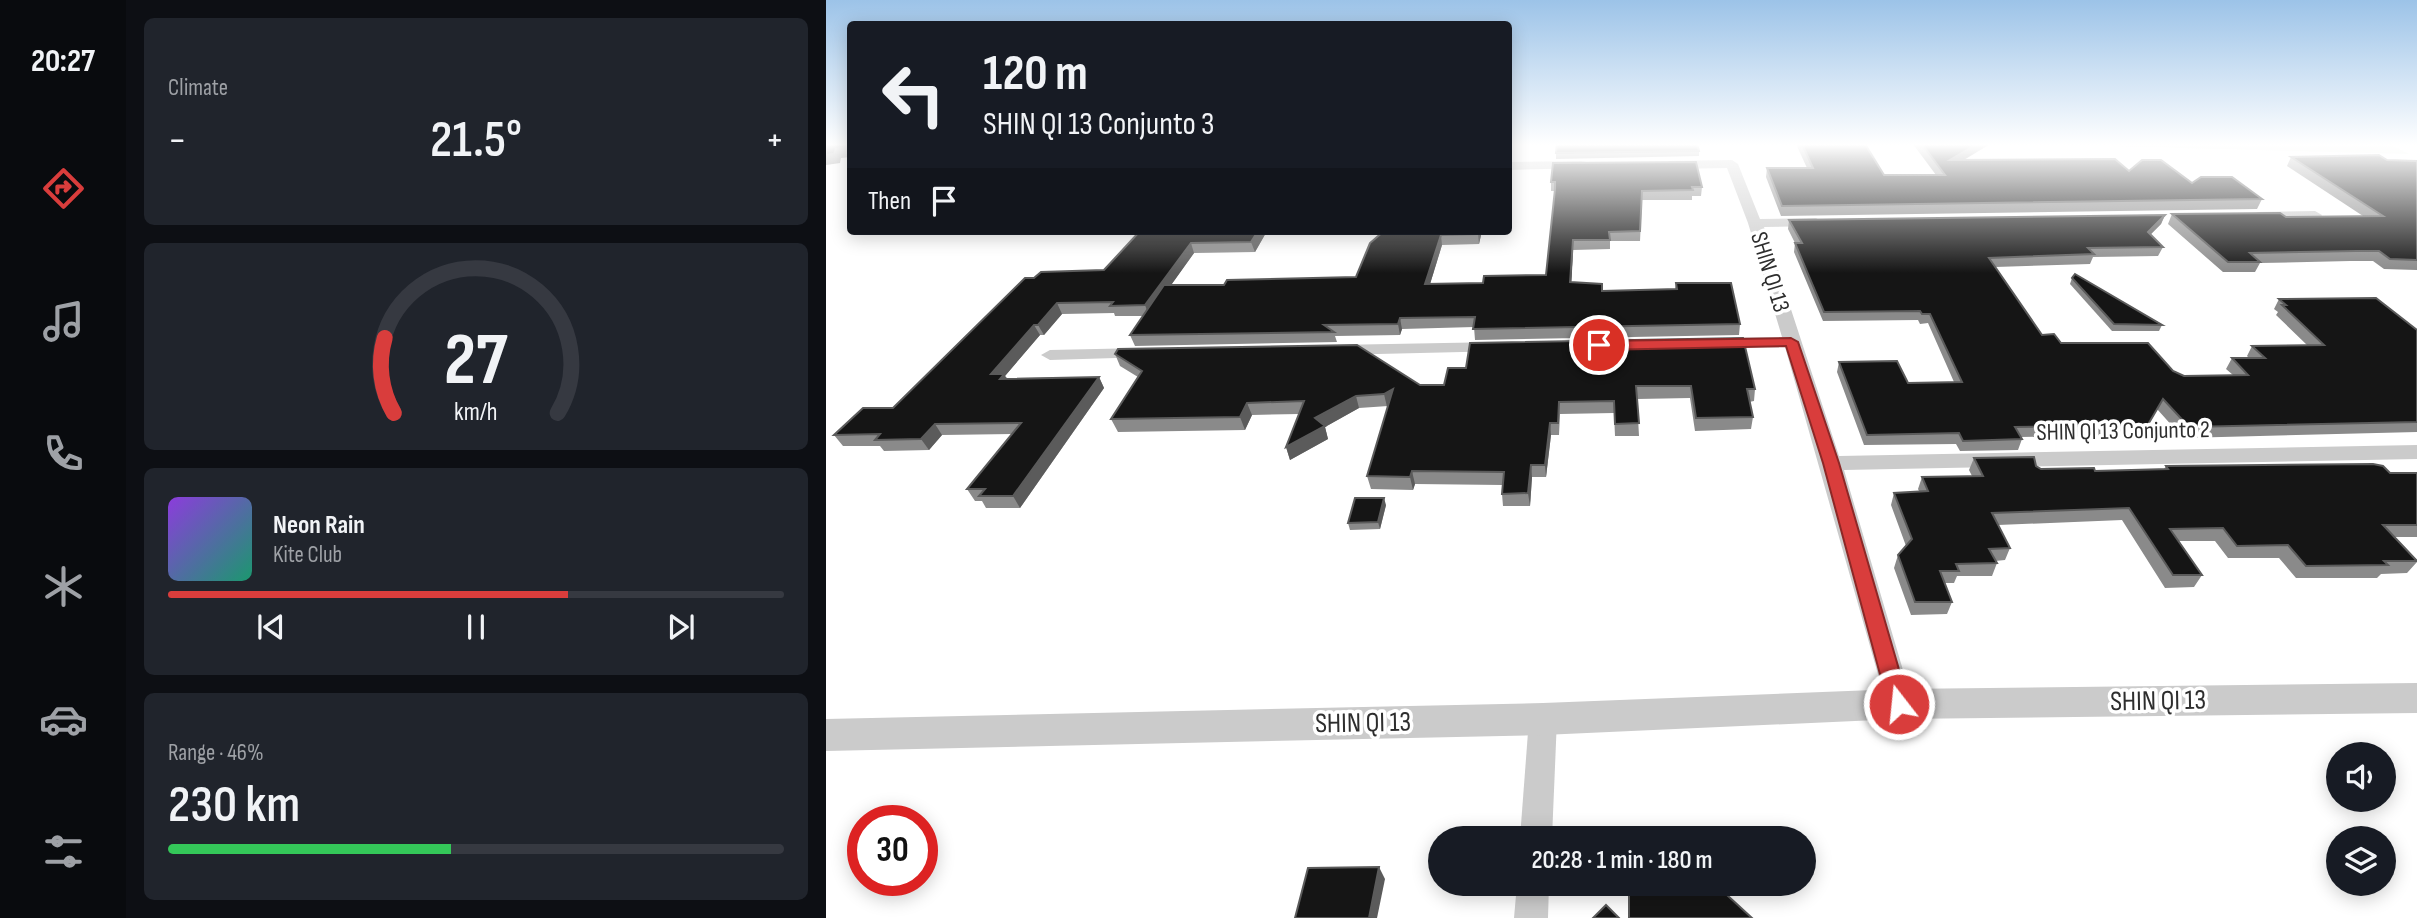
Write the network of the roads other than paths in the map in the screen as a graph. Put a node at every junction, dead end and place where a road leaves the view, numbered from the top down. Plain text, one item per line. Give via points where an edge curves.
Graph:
1 (1741, 187) edge
2 (2315, 215) edge
3 (2245, 216) edge
4 (1825, 222) edge
5 (1755, 223) junction
6 (1791, 342) junction
7 (1693, 344) edge
8 (1512, 347) edge
9 (1316, 350) edge
10 (1162, 353) edge
11 (1050, 355) dead end
12 (2417, 452) edge
13 (1831, 463) junction
14 (2417, 698) edge
15 (1899, 704) junction
16 (1543, 719) junction
17 (826, 736) edge
18 (1537, 826) edge
19 (1532, 896) edge
20 (1531, 918) edge

1 - 5 street, SHIN QI 13
2 - 3 street
4 - 5 street
5 - 6 street, SHIN QI 13
6 - 7 street
6 - 13 street, SHIN QI 13
8 - 9 street
10 - 11 street
12 - 13 street, SHIN QI 13 Conjunto 2
13 - 15 street, SHIN QI 13
14 - 15 street, SHIN QI 13
15 - 16 street, SHIN QI 13
16 - 17 street, SHIN QI 13
16 - 18 street
19 - 20 street

